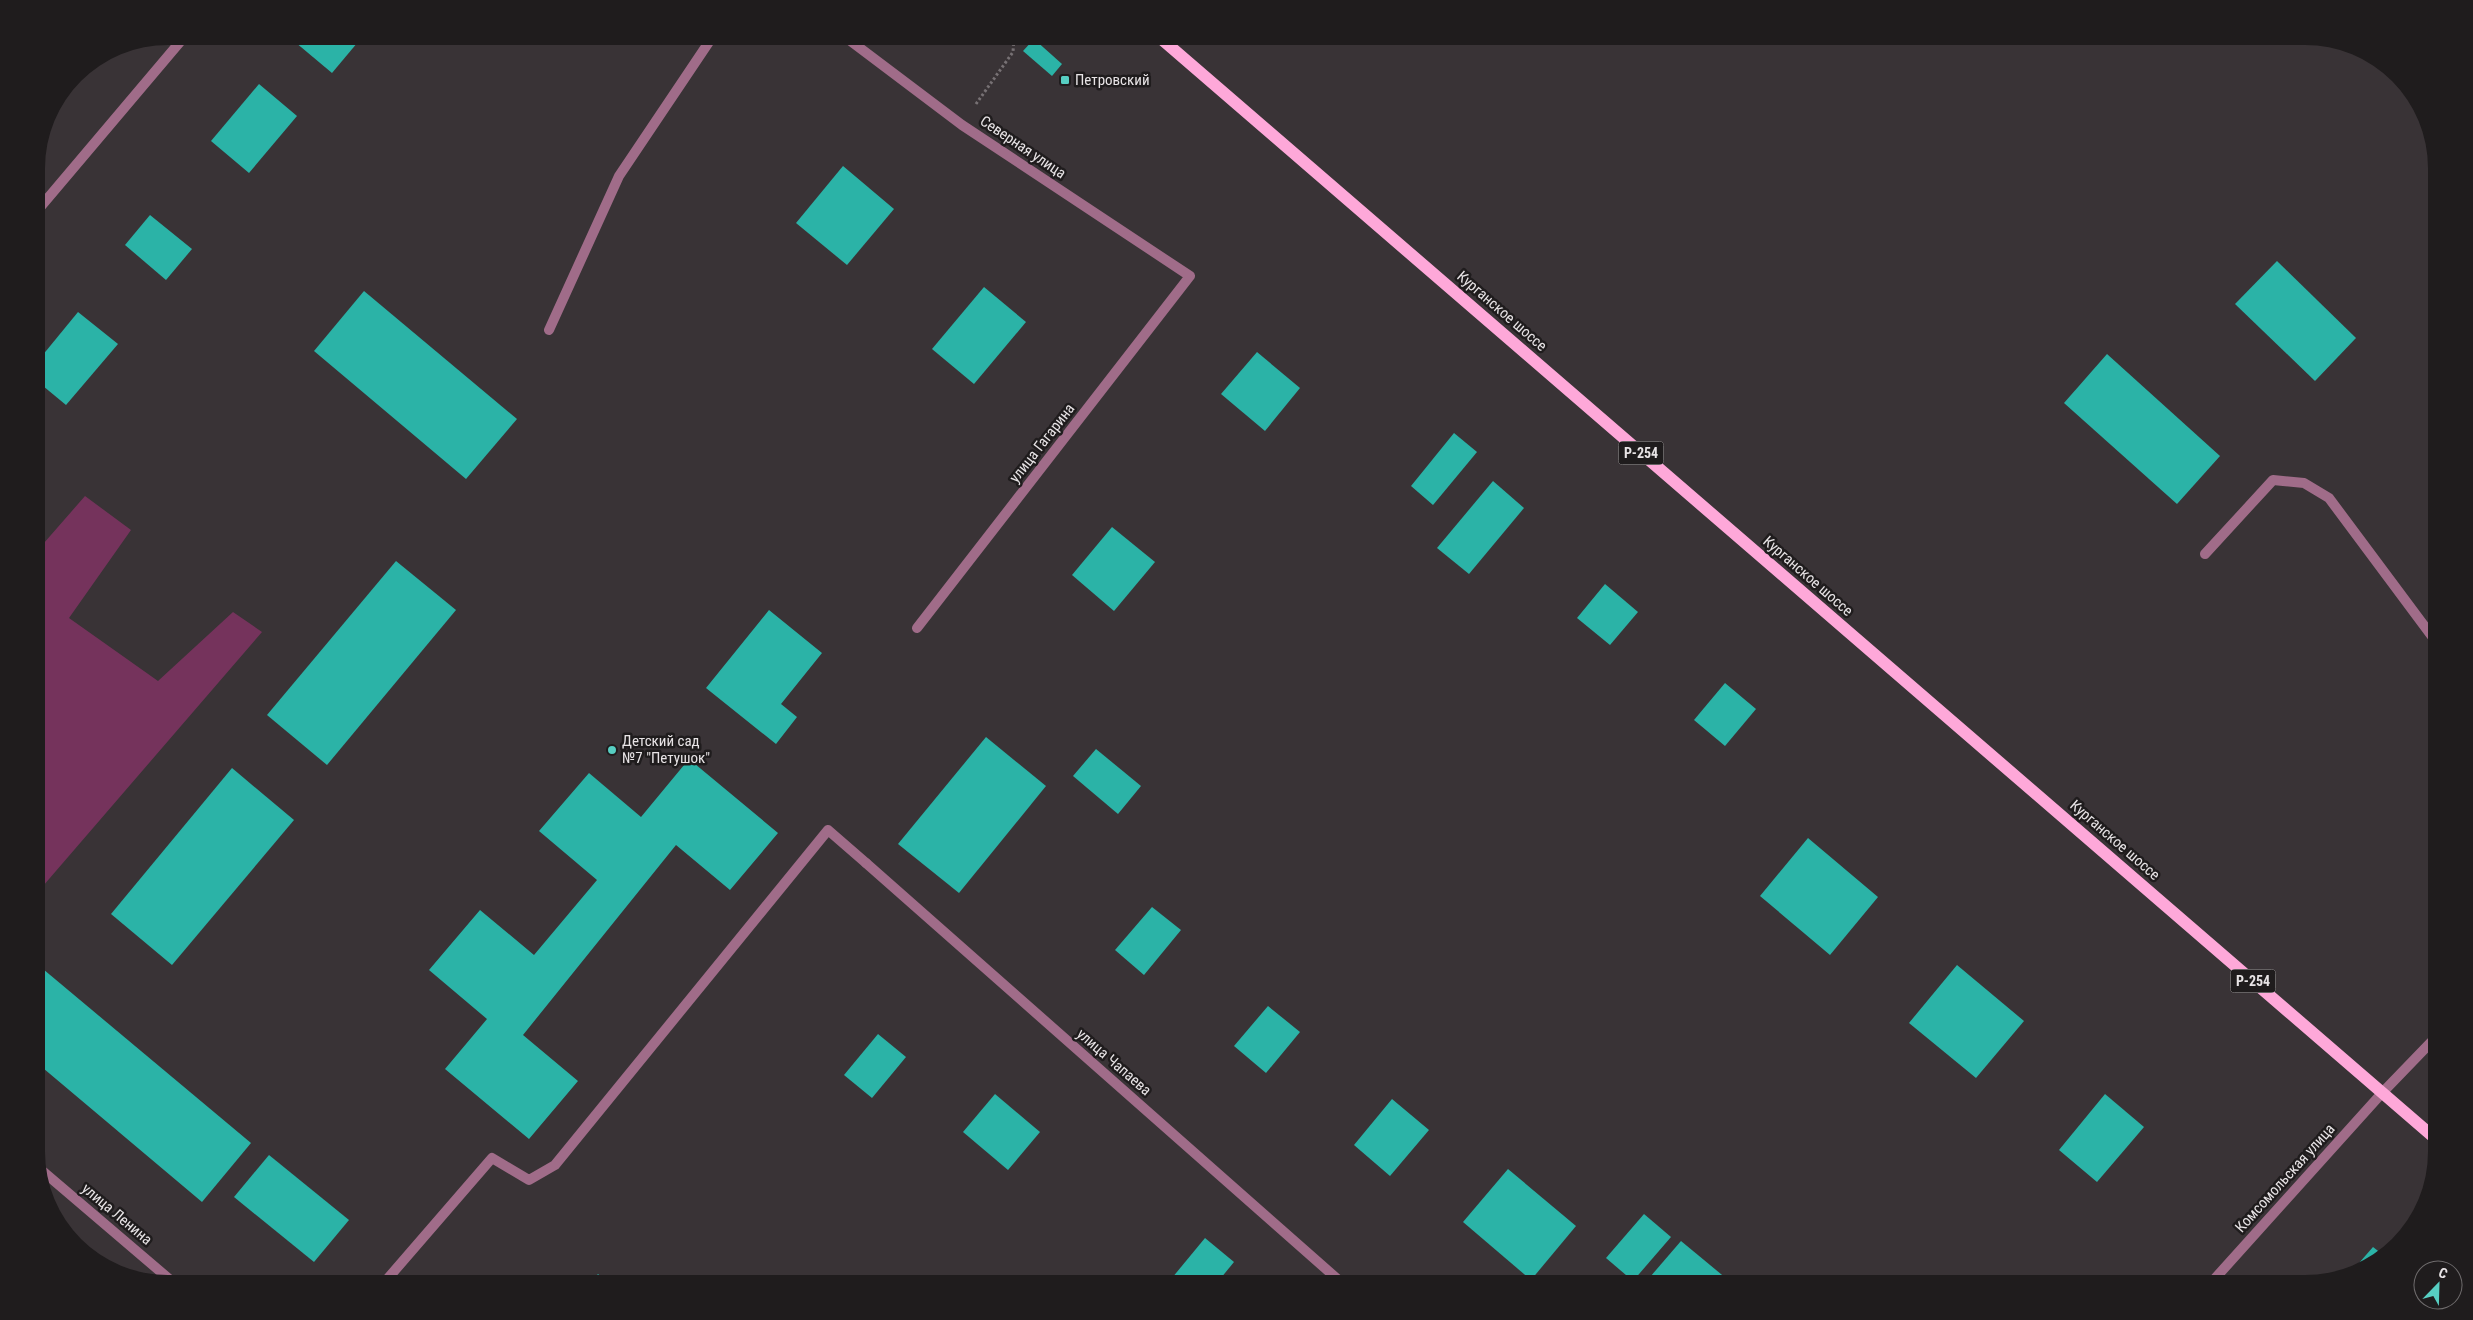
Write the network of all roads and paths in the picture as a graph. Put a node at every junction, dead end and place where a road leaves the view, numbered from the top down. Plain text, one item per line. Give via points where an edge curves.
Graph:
1 (177, 45) edge
2 (707, 45) edge
3 (856, 45) edge
4 (1013, 45) edge
5 (1168, 45) edge
6 (962, 125) junction
7 (45, 200) edge
8 (1190, 276) joint
9 (549, 330) dead end
10 (2205, 554) dead end
11 (917, 628) dead end
12 (2428, 631) edge
13 (2428, 1045) edge
14 (2382, 1093) junction
15 (2428, 1132) edge
16 (47, 1175) edge
17 (164, 1275) edge
18 (391, 1275) edge
19 (1333, 1275) edge
20 (2218, 1275) edge

1 - 7 street
2 - 9 street via 619,176
3 - 6 street, Северная улица
4 - 6 path via 1013,52
5 - 14 main road, Курганское шоссе / Р-254
6 - 8 street, Северная улица
8 - 11 street, улица Гагарина
10 - 12 street via 2273,480 2304,483 2329,498
13 - 14 street, Комсомольская улица
14 - 15 main road, Курганское шоссе / Р-254
14 - 20 street, Комсомольская улица
16 - 17 street, улица Ленина
18 - 19 street, улица Чапаева via 492,1158 529,1180 555,1165 828,830

